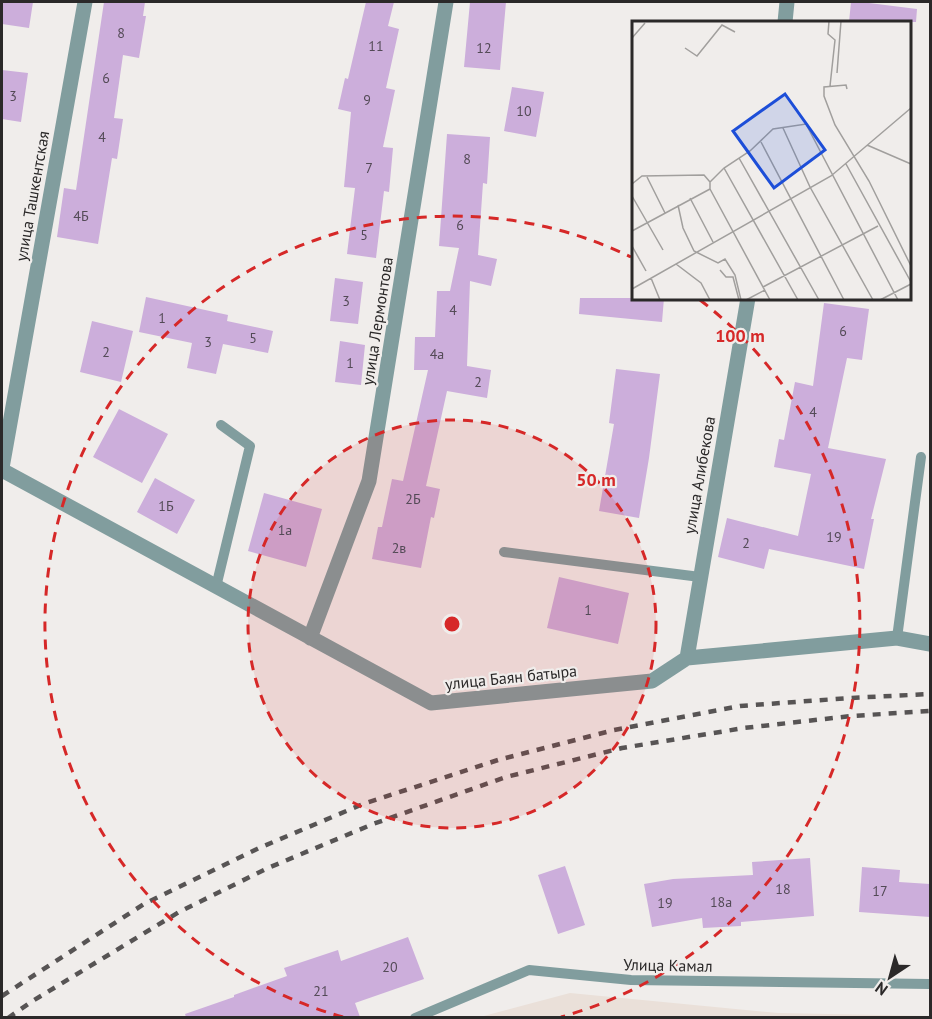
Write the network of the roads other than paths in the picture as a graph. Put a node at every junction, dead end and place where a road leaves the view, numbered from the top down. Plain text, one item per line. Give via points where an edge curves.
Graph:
1 (85, 2) edge
2 (446, 2) edge
3 (788, 2) edge
4 (785, 21) edge
5 (748, 300) edge
6 (221, 425) dead end
7 (921, 457) dead end
8 (2, 469) edge
9 (504, 552) dead end
10 (700, 577) junction
11 (216, 587) junction
12 (310, 638) junction
13 (897, 638) junction
14 (930, 644) edge
15 (687, 658) junction
16 (930, 984) edge
17 (415, 1017) edge

1 - 8 street, улица Ташкентская
2 - 12 street, улица Лермонтова via 369,481
3 - 4 street
5 - 10 street, улица Алибекова
6 - 11 lane via 250,446
7 - 13 lane
8 - 11 street, улица Баян батыра
9 - 10 lane
10 - 15 street, улица Алибекова
11 - 12 street, улица Баян батыра
12 - 15 street, улица Баян батыра via 431,704 652,681
13 - 14 street, улица Баян батыра
13 - 15 street, улица Баян батыра
16 - 17 lane, Улица Камал via 631,980 529,970

